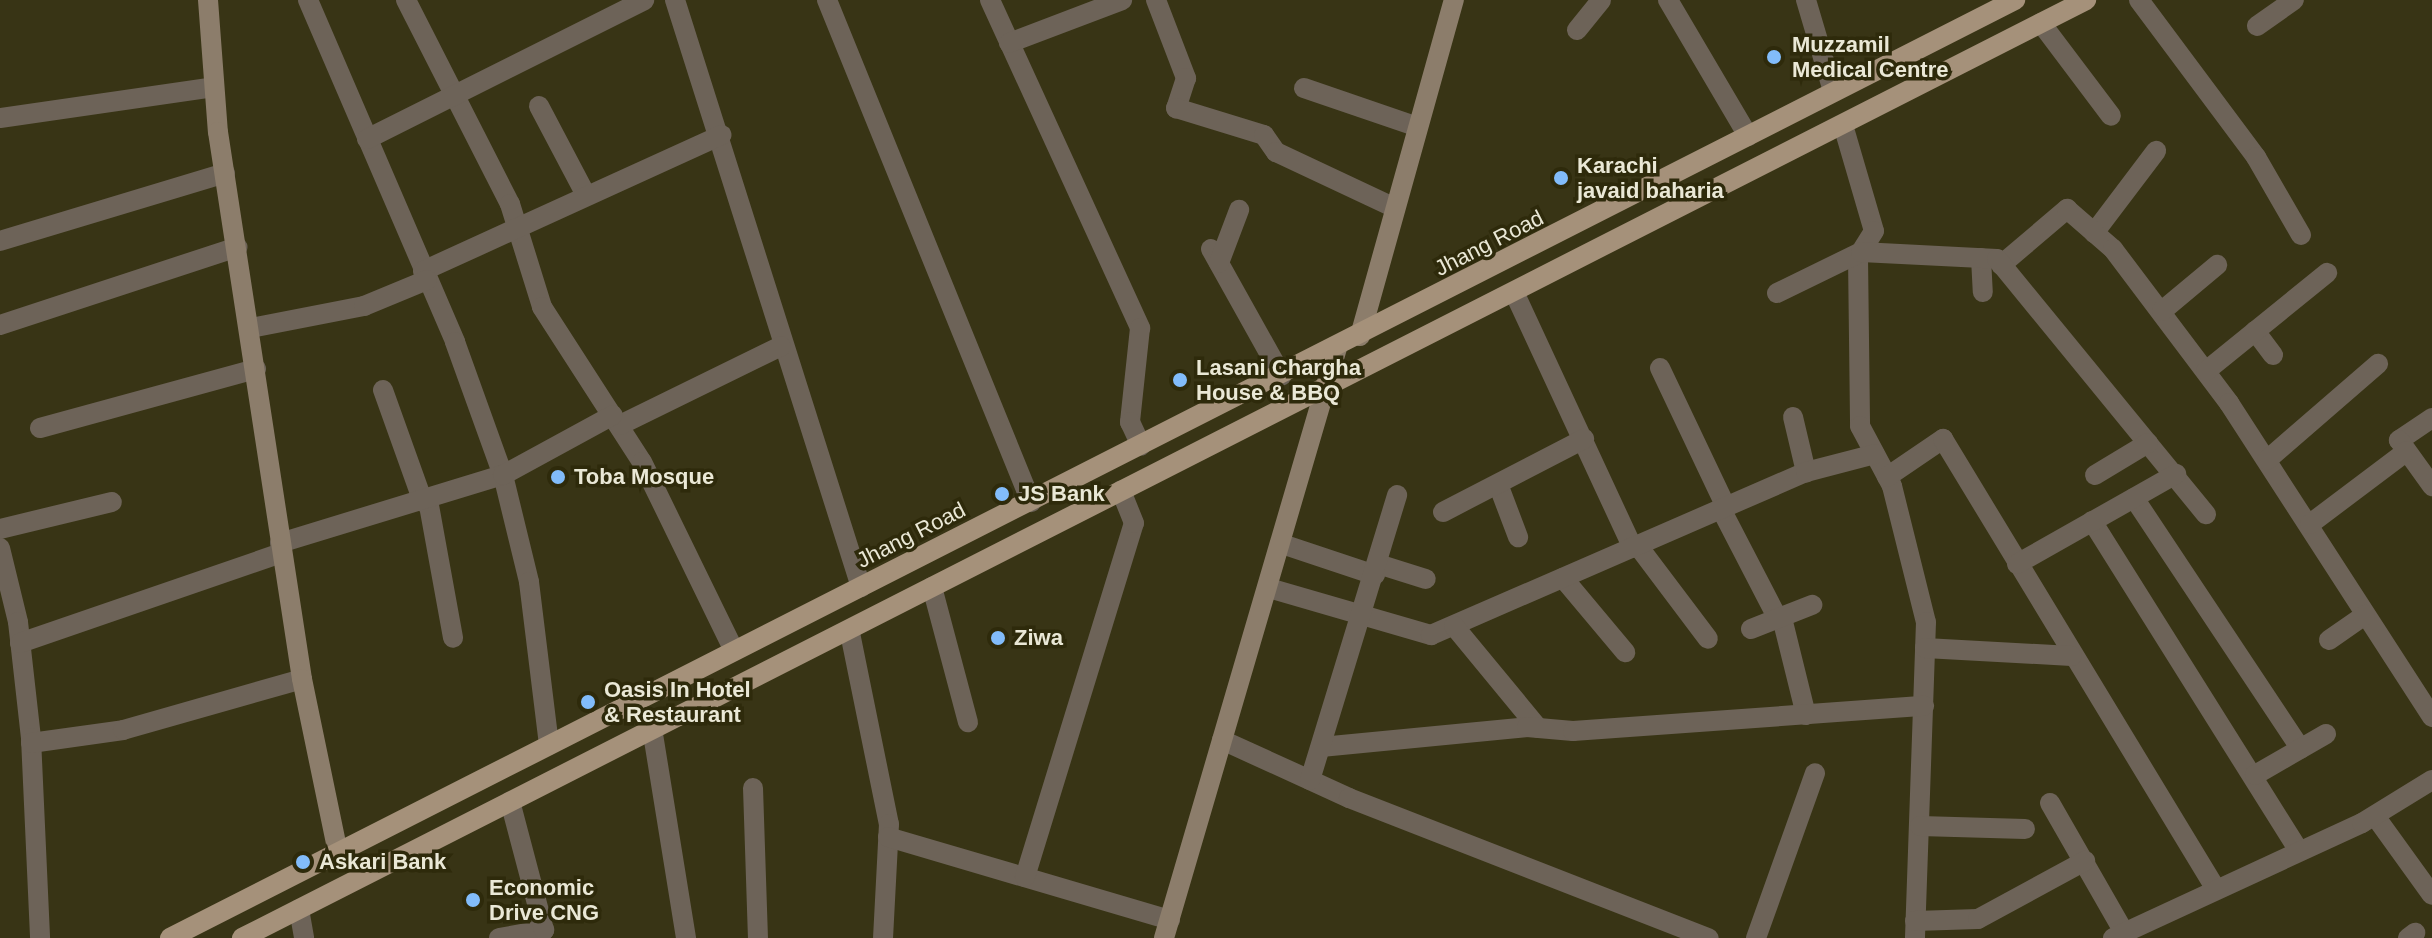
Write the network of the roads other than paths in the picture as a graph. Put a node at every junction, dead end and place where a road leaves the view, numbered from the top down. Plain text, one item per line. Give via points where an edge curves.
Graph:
1 (208, 0) edge
2 (308, 0) edge
3 (406, 0) edge
4 (644, 0) edge
5 (675, 0) edge
6 (827, 0) edge
7 (990, 0) edge
8 (1122, 0) edge
9 (1156, 0) edge
10 (1454, 0) edge
11 (1601, 0) edge
12 (1668, 0) edge
13 (1806, 0) edge
14 (2015, 0) edge
15 (2086, 0) edge
16 (2139, 0) edge
17 (2294, 0) edge
18 (1097, 4) edge
19 (2041, 23) junction
20 (2257, 26) dead end
21 (1577, 30) dead end
22 (1009, 43) junction
23 (214, 87) junction
24 (1304, 88) dead end
25 (1833, 91) junction
26 (450, 93) junction
27 (539, 106) dead end
28 (2111, 116) dead end
29 (0, 118) edge
30 (1843, 125) junction
31 (1415, 126) junction
32 (722, 135) junction
33 (1748, 136) junction
34 (367, 139) junction
35 (2156, 151) dead end
36 (225, 173) junction
37 (586, 195) junction
38 (1391, 206) junction
39 (1239, 210) dead end
40 (517, 225) junction
41 (2094, 233) junction
42 (2301, 235) dead end
43 (0, 241) edge
44 (237, 247) junction
45 (1861, 252) junction
46 (1991, 261) junction
47 (2217, 265) dead end
48 (2327, 273) dead end
49 (425, 275) junction
50 (1514, 292) junction
51 (1983, 292) dead end
52 (1777, 293) dead end
53 (2162, 311) junction
54 (0, 325) edge
55 (251, 328) junction
56 (2255, 331) junction
57 (1360, 336) junction
58 (781, 346) junction
59 (1337, 348) junction
60 (2273, 355) dead end
61 (2378, 364) dead end
62 (1660, 368) dead end
63 (256, 369) junction
64 (2206, 371) junction
65 (1282, 376) junction
66 (1327, 386) junction
67 (383, 390) dead end
68 (1793, 417) dead end
69 (2432, 418) edge
70 (616, 420) junction
71 (40, 428) dead end
72 (1584, 439) junction
73 (2148, 443) junction
74 (1141, 446) junction
75 (2407, 451) junction
76 (1875, 454) junction
77 (2267, 460) junction
78 (1806, 472) junction
79 (2176, 474) junction
80 (503, 475) junction
81 (2095, 475) dead end
82 (1887, 477) junction
83 (1498, 484) junction
84 (2432, 486) edge
85 (1121, 491) junction
86 (1397, 495) dead end
87 (2134, 498) junction
88 (426, 501) junction
89 (112, 502) dead end
90 (1031, 502) junction
91 (1724, 508) junction
92 (1443, 512) dead end
93 (2206, 514) dead end
94 (2092, 521) junction
95 (2310, 524) junction
96 (0, 529) edge
97 (1518, 537) dead end
98 (1282, 544) junction
99 (1635, 547) junction
100 (0, 548) edge
101 (281, 548) junction
102 (2017, 564) junction
103 (1376, 570) junction
104 (1563, 578) junction
105 (1426, 579) dead end
106 (861, 587) junction
107 (932, 587) junction
108 (1269, 588) junction
109 (1812, 605) dead end
110 (1364, 615) junction
111 (2365, 615) junction
112 (1780, 618) junction
113 (1454, 626) junction
114 (1751, 629) dead end
115 (850, 633) junction
116 (453, 638) dead end
117 (1708, 639) dead end
118 (2329, 640) dead end
119 (20, 643) junction
120 (1925, 648) junction
121 (734, 651) junction
122 (1625, 652) dead end
123 (2072, 656) junction
124 (302, 679) junction
125 (1924, 706) junction
126 (1806, 715) junction
127 (2432, 717) edge
128 (968, 722) dead end
129 (652, 728) junction
130 (1538, 728) junction
131 (2326, 734) dead end
132 (1222, 740) junction
133 (31, 743) junction
134 (549, 745) junction
135 (1321, 747) junction
136 (2301, 749) junction
137 (1815, 773) dead end
138 (2255, 775) junction
139 (1310, 780) junction
140 (2432, 780) edge
141 (753, 788) dead end
142 (510, 801) junction
143 (2050, 803) dead end
144 (2375, 816) junction
145 (1920, 826) junction
146 (2025, 829) dead end
147 (888, 837) junction
148 (2298, 849) junction
149 (338, 853) junction
150 (2085, 861) junction
151 (1025, 877) junction
152 (2214, 886) junction
153 (2432, 895) edge
154 (299, 909) junction
155 (1167, 929) edge
156 (1915, 930) edge
157 (2118, 935) edge
158 (527, 936) edge
159 (40, 938) edge
160 (170, 938) edge
161 (242, 938) edge
162 (304, 938) edge
163 (499, 938) edge
164 (686, 938) edge
165 (758, 938) edge
166 (883, 938) edge
167 (1709, 938) edge
168 (1756, 938) edge

1 - 23 street
2 - 34 street
3 - 26 street
4 - 26 street
5 - 32 street
6 - 90 street
7 - 22 street
8 - 18 street
9 - 38 street via 1186,78 1176,108 1264,135 1276,152
10 - 31 street
11 - 21 street
12 - 33 street
13 - 25 street
14 - 25 main road, Jhang Road
15 - 19 main road
16 - 42 street via 2256,157
17 - 20 street
18 - 22 street
19 - 28 street
19 - 30 main road
22 - 74 street via 1140,328 1130,422
23 - 29 street
23 - 36 street
24 - 31 street
25 - 33 main road, Jhang Road
26 - 34 street
26 - 40 street
27 - 37 street
30 - 45 street via 1874,231
30 - 50 main road
31 - 38 street
32 - 37 street
32 - 58 street
33 - 57 main road, Jhang Road
34 - 49 street
35 - 41 street
36 - 43 street
36 - 44 street
37 - 40 street
38 - 57 street
39 - 65 street via 1215,256
40 - 49 street
40 - 70 street via 542,307
41 - 46 street via 2067,209
41 - 53 street
44 - 54 street
44 - 55 street
45 - 46 street
45 - 52 street
45 - 76 street via 1860,426
46 - 51 street
46 - 73 street
47 - 53 street
48 - 56 street
49 - 55 street via 364,306
49 - 80 street
50 - 66 main road
50 - 72 street
53 - 64 street
55 - 63 street
56 - 60 street
56 - 64 street
57 - 59 main road, Jhang Road
58 - 70 street
58 - 106 street
59 - 65 main road, Jhang Road
59 - 66 street
61 - 77 street
62 - 91 street
63 - 71 street
63 - 101 street
64 - 77 street
65 - 74 main road, Jhang Road
66 - 85 main road
66 - 98 street
67 - 88 street
68 - 78 street
69 - 75 street via 2399,440
70 - 80 street
70 - 121 street
72 - 83 street
72 - 99 street
73 - 79 street
73 - 81 street
74 - 90 main road, Jhang Road
75 - 84 street
75 - 95 street
76 - 78 street
76 - 82 street
77 - 95 street
78 - 91 street
79 - 87 street
79 - 93 street
80 - 88 street
80 - 134 street via 529,582
82 - 102 street via 1943,439
82 - 120 street via 1926,622
83 - 92 street
83 - 97 street
85 - 107 main road
85 - 151 street via 1134,523
86 - 103 street
87 - 94 street
87 - 136 street
88 - 101 street
88 - 116 street
89 - 96 street
90 - 106 main road, Jhang Road
91 - 99 street
91 - 112 street
94 - 102 street
94 - 138 street
95 - 111 street
98 - 103 street
98 - 108 street
99 - 104 street
99 - 117 street
100 - 119 street
101 - 119 street
101 - 124 street
102 - 123 street
103 - 105 street
103 - 110 street
104 - 113 street
104 - 122 street
106 - 121 main road, Jhang Road
107 - 115 main road
107 - 128 street
108 - 110 street
108 - 132 street
109 - 112 street
110 - 113 street via 1431,635
110 - 135 street
111 - 118 street
111 - 127 street
112 - 114 street
112 - 126 street
113 - 130 street
115 - 129 main road
115 - 147 street via 881,764
119 - 133 street
120 - 123 street
120 - 125 street
121 - 134 main road, Jhang Road
123 - 152 street
124 - 133 street via 123,730
124 - 149 street
125 - 126 street
125 - 145 street
126 - 130 street
129 - 142 main road
129 - 164 street
130 - 135 street
131 - 136 street
132 - 139 street
132 - 155 street
133 - 159 street
134 - 149 main road, Jhang Road
135 - 139 street
136 - 138 street
137 - 168 street
138 - 148 street
139 - 167 street
140 - 144 street
141 - 165 street
142 - 154 main road
142 - 158 street via 544,930
143 - 150 street
144 - 148 street
144 - 153 street
145 - 146 street
145 - 156 street
147 - 151 street
147 - 166 street
148 - 152 street
149 - 160 main road, Jhang Road
150 - 156 street via 1978,919
150 - 157 street
151 - 155 street
152 - 157 street
154 - 161 main road
154 - 162 street
158 - 163 street

